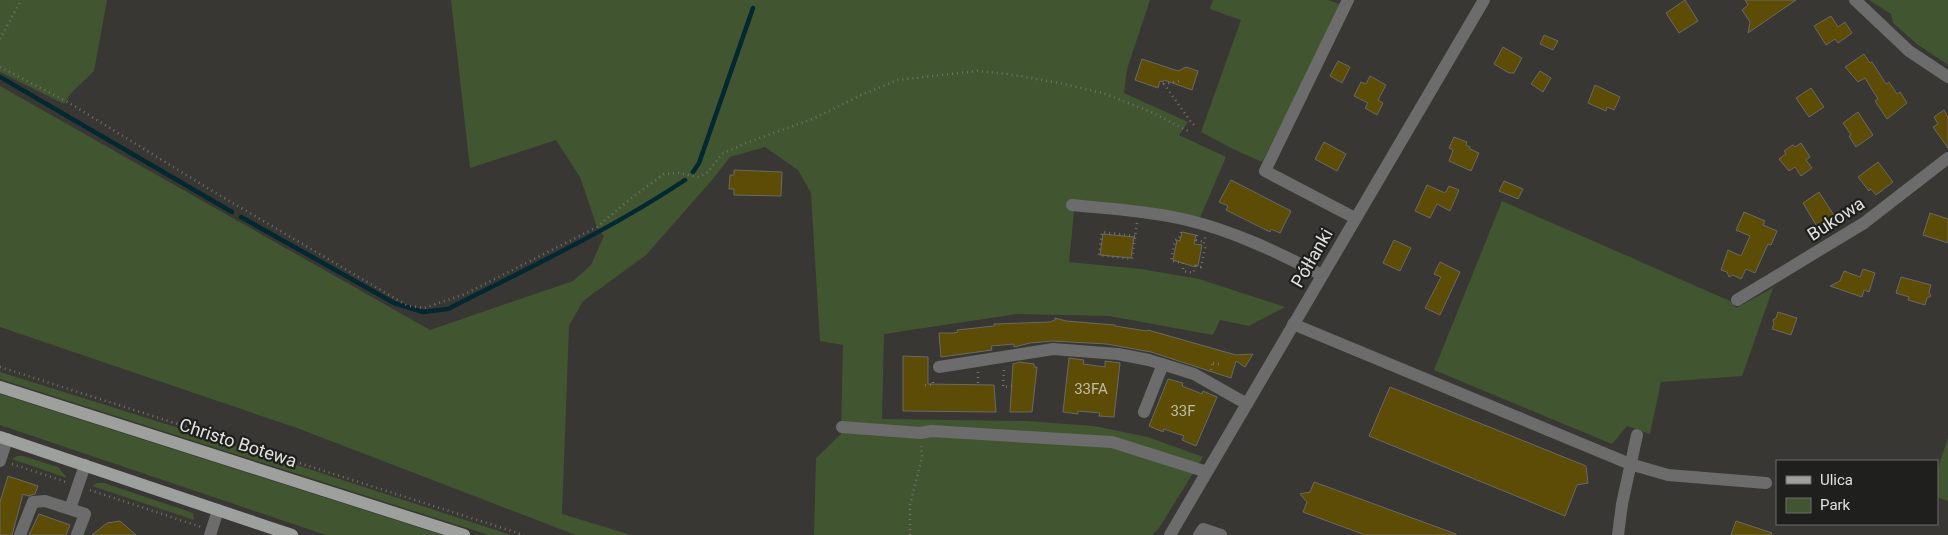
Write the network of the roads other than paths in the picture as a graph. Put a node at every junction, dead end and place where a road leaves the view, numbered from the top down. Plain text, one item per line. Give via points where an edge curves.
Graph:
1 (1348, 0) edge
2 (1484, 0) edge
3 (1854, 0) edge
4 (1948, 77) edge
5 (1948, 158) edge
6 (1072, 205) dead end
7 (1356, 218) junction
8 (1322, 275) junction
9 (1737, 300) dead end
10 (1294, 324) junction
11 (1163, 364) junction
12 (936, 371) road end
13 (0, 387) edge
14 (1247, 404) junction
15 (1144, 412) dead end
16 (842, 427) dead end
17 (1637, 435) dead end
18 (4, 438) edge
19 (5, 462) edge
20 (1630, 464) junction
21 (85, 465) junction
22 (1207, 472) junction
23 (1766, 483) dead end
24 (70, 510) junction
25 (218, 510) junction
26 (268, 531) edge
27 (20, 535) edge
28 (77, 535) edge
29 (210, 535) edge
30 (292, 535) edge
31 (464, 535) edge
32 (1170, 535) edge
33 (1199, 535) edge
34 (1221, 535) edge
35 (1618, 535) edge

1 - 7 street via 1265,171
2 - 7 street, Półłanki
3 - 4 street via 1909,51
5 - 9 street, Bukowa via 1864,223
6 - 8 street via 1189,220 1257,244
7 - 8 street, Półłanki
8 - 10 street, Półłanki
10 - 14 street, Półłanki
10 - 20 street
11 - 12 street via 1118,354 1053,349
11 - 14 street via 1194,374
11 - 15 street
13 - 31 main road, Christo Botewa
14 - 22 street, Półłanki
16 - 22 street via 920,434 931,431 1112,442
17 - 20 street
18 - 19 street
18 - 21 main road
20 - 23 street via 1668,476
20 - 35 street
21 - 24 street
21 - 25 main road
22 - 32 street, Półłanki
24 - 27 street via 45,501 33,502
24 - 28 street via 85,514
25 - 26 main road
25 - 29 street
26 - 30 main road
33 - 34 street via 1203,529

